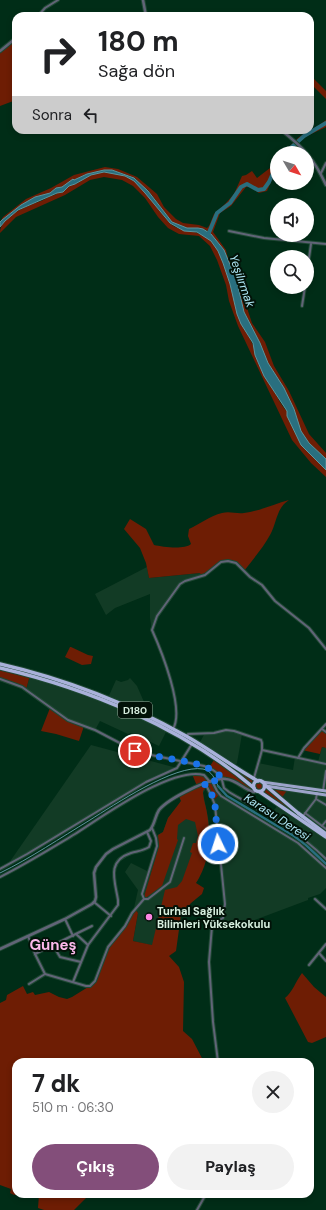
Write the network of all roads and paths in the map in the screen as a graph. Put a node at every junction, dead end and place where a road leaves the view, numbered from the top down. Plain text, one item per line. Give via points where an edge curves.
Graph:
1 (58, 0) edge
2 (143, 0) edge
3 (42, 12) edge
4 (145, 12) edge
5 (12, 41) edge
6 (0, 51) edge
7 (287, 134) edge
8 (326, 163) edge
9 (320, 173) junction
10 (326, 185) edge
11 (229, 231) dead end
12 (311, 244) junction
13 (326, 244) edge
14 (310, 250) edge
15 (304, 294) edge
16 (302, 306) dead end
17 (326, 650) edge
18 (0, 664) edge
19 (0, 668) edge
20 (0, 679) edge
21 (326, 724) edge
22 (173, 729) junction
23 (322, 729) junction
24 (326, 732) edge
25 (186, 737) junction
26 (192, 744) junction
27 (262, 750) junction
28 (298, 758) junction
29 (182, 762) junction
30 (326, 764) edge
31 (326, 771) edge
32 (254, 778) junction
33 (220, 779) junction
34 (212, 781) junction
35 (204, 783) junction
36 (262, 783) junction
37 (255, 790) junction
38 (325, 791) edge
39 (260, 792) junction
40 (317, 793) junction
41 (326, 795) edge
42 (316, 799) junction
43 (326, 805) edge
44 (304, 815) junction
45 (326, 821) edge
46 (322, 826) junction
47 (152, 828) junction
48 (326, 829) edge
49 (147, 832) junction
50 (326, 834) edge
51 (326, 837) edge
52 (184, 838) dead end
53 (326, 859) edge
54 (326, 868) edge
55 (0, 869) edge
56 (0, 877) edge
57 (144, 899) junction
58 (315, 899) dead end
59 (94, 902) junction
60 (326, 907) edge
61 (111, 916) junction
62 (65, 919) junction
63 (92, 926) dead end
64 (76, 934) junction
65 (28, 936) junction
66 (73, 936) junction
67 (326, 944) edge
68 (53, 945) junction
69 (88, 945) junction
70 (0, 949) edge
71 (319, 953) junction
72 (35, 954) junction
73 (326, 961) edge
74 (81, 962) junction
75 (309, 965) dead end
76 (45, 974) junction
77 (73, 982) junction
78 (29, 984) dead end
79 (218, 1058) edge
80 (204, 1198) edge
81 (197, 1210) edge

1 - 3 street
2 - 4 street
5 - 6 street
7 - 9 street via 310,156
8 - 9 street
9 - 10 street
11 - 12 street
12 - 13 street
12 - 14 street
15 - 16 street
17 - 22 street via 304,624 233,562 224,561 205,575 183,582 157,616 152,630 173,690 176,714
18 - 22 highway, D180 via 75,685 136,710
19 - 26 highway, D180 via 54,682 99,699 139,716
20 - 29 street via 21,687 68,720 95,730 127,747 145,755
21 - 23 street
22 - 25 highway, D180
23 - 24 street
23 - 28 street
25 - 27 street via 188,734 229,730 261,740
25 - 32 highway, D180
26 - 29 street
26 - 37 highway, D180 via 223,764
27 - 28 street
27 - 32 street
28 - 30 street
29 - 33 street via 209,768 216,772
29 - 55 street via 175,770 146,782
31 - 38 street
32 - 36 highway, D180
33 - 34 street
33 - 37 street via 231,780 248,791
33 - 53 street via 229,792 297,834
34 - 35 street
34 - 54 street via 221,796 298,843
34 - 56 street via 197,773 165,781
35 - 47 street via 161,808
35 - 79 street via 215,805 225,904 223,917 214,923 211,932 209,955
36 - 37 highway via 255,783
36 - 38 main road
36 - 39 highway via 264,790
36 - 40 main road
36 - 44 highway, D180
37 - 39 highway
39 - 51 highway
40 - 41 main road
40 - 42 street
42 - 43 street
42 - 44 street
44 - 46 street
44 - 50 highway, D180
45 - 46 street
46 - 48 street
47 - 49 street
47 - 57 street via 157,842 142,894
49 - 59 street via 113,849 96,867
49 - 61 street via 151,841 149,847 126,855 115,864 118,903
52 - 57 street via 170,882 148,899
57 - 77 street via 108,947 93,984 88,986
58 - 60 street
59 - 61 street
59 - 62 street
61 - 69 street
62 - 65 street
62 - 66 street
63 - 64 street
64 - 66 street
64 - 69 street
65 - 70 street
65 - 72 street
66 - 68 street
67 - 71 street
68 - 72 street
68 - 74 street via 60,957
69 - 74 street
71 - 73 street
71 - 75 street
72 - 76 street
74 - 77 street
76 - 77 street
76 - 78 street
80 - 81 street

